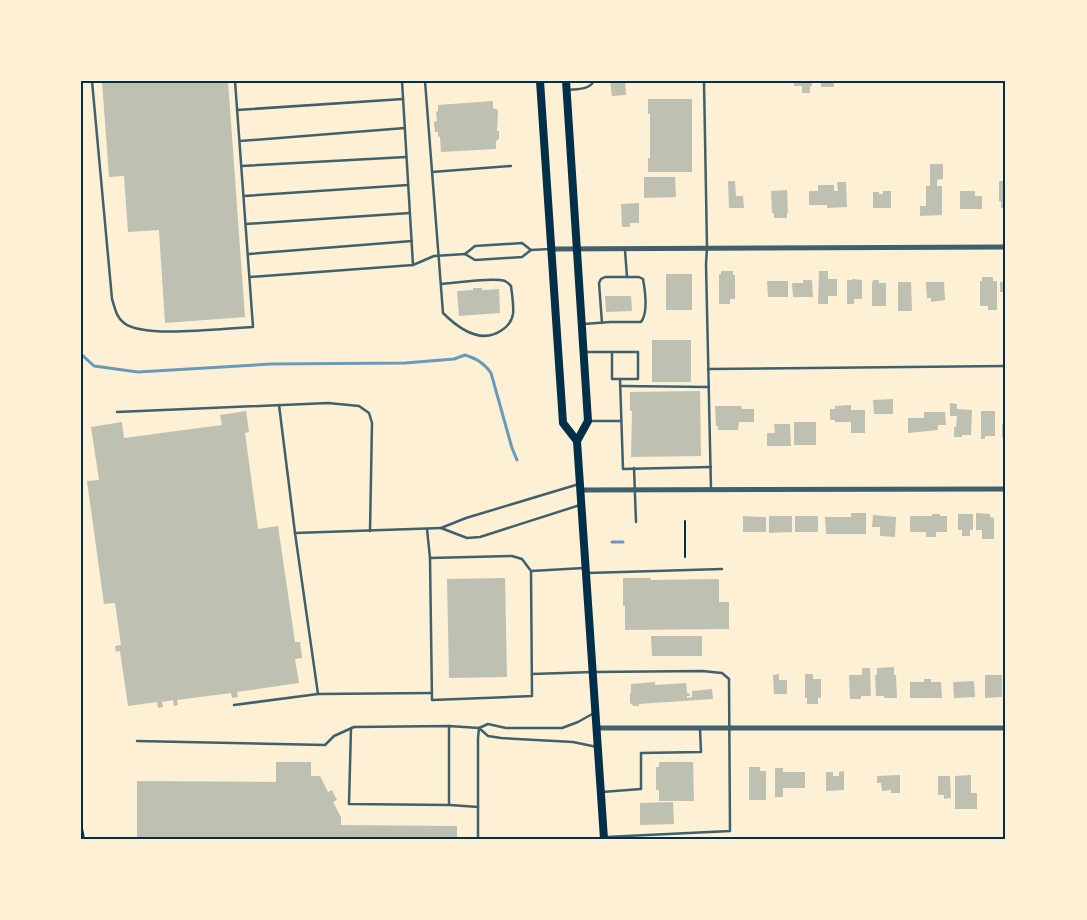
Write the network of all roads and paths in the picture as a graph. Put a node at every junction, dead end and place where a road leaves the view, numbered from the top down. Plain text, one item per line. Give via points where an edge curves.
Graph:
1 (92, 81) edge
2 (250, 81) edge
3 (402, 81) edge
4 (425, 81) edge
5 (540, 81) edge
6 (566, 81) edge
7 (594, 81) edge
8 (704, 81) edge
9 (235, 82) edge
10 (566, 90) junction
11 (403, 99) junction
12 (237, 110) junction
13 (405, 128) junction
14 (240, 141) junction
15 (406, 157) junction
16 (242, 166) junction
17 (511, 166) dead end
18 (432, 172) junction
19 (408, 185) junction
20 (244, 196) junction
21 (410, 213) junction
22 (246, 224) junction
23 (412, 241) junction
24 (1006, 247) edge
25 (577, 248) junction
26 (625, 248) junction
27 (707, 248) junction
28 (551, 249) junction
29 (531, 250) junction
30 (248, 254) junction
31 (465, 254) junction
32 (439, 256) junction
33 (413, 265) junction
34 (250, 277) junction
35 (627, 277) junction
36 (441, 284) junction
37 (602, 323) junction
38 (582, 324) junction
39 (584, 352) junction
40 (612, 352) junction
41 (1006, 366) edge
42 (708, 369) junction
43 (620, 379) junction
44 (620, 386) junction
45 (709, 387) junction
46 (279, 405) junction
47 (117, 412) dead end
48 (588, 421) junction
49 (621, 421) junction
50 (577, 441) junction
51 (711, 466) junction
52 (634, 468) junction
53 (580, 487) junction
54 (1006, 489) edge
55 (636, 490) junction
56 (711, 490) junction
57 (582, 504) junction
58 (636, 522) dead end
59 (685, 522) dead end
60 (442, 528) junction
61 (428, 529) junction
62 (370, 530) junction
63 (295, 533) junction
64 (685, 557) dead end
65 (430, 558) junction
66 (722, 569) dead end
67 (586, 570) junction
68 (531, 571) junction
69 (593, 672) junction
70 (532, 674) junction
71 (432, 693) junction
72 (318, 694) junction
73 (234, 706) dead end
74 (596, 712) junction
75 (449, 726) junction
76 (351, 728) junction
77 (479, 728) junction
78 (597, 728) junction
79 (700, 728) junction
80 (729, 728) junction
81 (1006, 728) edge
82 (137, 741) dead end
83 (598, 747) junction
84 (601, 792) junction
85 (449, 805) junction
86 (478, 807) junction
87 (81, 823) edge
88 (604, 838) edge
89 (84, 839) edge
90 (478, 839) edge

1 - 34 lane via 112,299 118,318 137,329 156,331 253,326
2 - 9 lane
3 - 11 lane
4 - 18 lane
5 - 28 main road
6 - 10 main road
7 - 10 lane via 589,87
8 - 27 lane
9 - 12 lane
10 - 25 main road
11 - 12 lane
11 - 13 lane
12 - 14 lane
13 - 14 lane
13 - 15 lane
14 - 16 lane
15 - 16 lane
15 - 19 lane
16 - 20 lane
17 - 18 lane
18 - 32 lane
19 - 20 lane
19 - 21 lane
20 - 22 lane
21 - 22 lane
21 - 23 lane
22 - 30 lane
23 - 30 lane
23 - 33 lane
24 - 27 street
25 - 26 street
25 - 28 street
25 - 38 main road
26 - 27 street
26 - 35 lane
27 - 42 lane
28 - 29 lane
28 - 50 main road via 563,423
29 - 31 lane via 522,257 475,260
29 - 31 lane via 522,243 475,246
30 - 34 lane
31 - 32 lane
32 - 33 lane
32 - 36 lane
33 - 34 lane
35 - 37 lane via 601,279
35 - 37 lane via 643,279 644,319 641,322
36 - 36 lane via 443,313 466,331 474,335 492,335 509,324 513,314 511,286 506,281
37 - 38 lane
38 - 39 main road
39 - 40 lane
39 - 48 main road
40 - 43 lane via 612,379
40 - 43 lane via 638,352 638,379
41 - 42 lane
42 - 45 lane
43 - 44 lane
44 - 45 lane
44 - 49 lane
45 - 51 lane
46 - 47 lane
46 - 62 lane via 328,403 360,406 369,413 372,423
46 - 63 lane
48 - 49 lane
48 - 50 main road
49 - 52 lane via 623,469
50 - 53 main road
51 - 52 lane
51 - 56 lane
52 - 55 lane
53 - 55 street
53 - 57 main road
53 - 60 lane via 466,518
54 - 56 street
55 - 56 street
55 - 58 lane
57 - 60 lane via 480,537 467,538
57 - 67 main road
59 - 64 path
60 - 61 lane
61 - 62 lane
61 - 65 lane
62 - 63 lane
63 - 72 lane
65 - 68 lane via 512,556 522,559
65 - 71 lane
66 - 67 lane
67 - 68 lane
67 - 69 main road
68 - 70 lane
69 - 70 lane
69 - 74 main road
69 - 80 lane via 722,673 729,679
70 - 71 lane via 532,696 432,700
71 - 72 lane
72 - 73 lane
74 - 77 lane via 562,728 506,728 488,724
74 - 78 main road
75 - 76 lane
75 - 77 lane
75 - 85 lane
76 - 82 lane via 334,736 325,746
76 - 85 lane via 348,804
77 - 83 lane via 488,736
77 - 86 lane
78 - 79 street
78 - 83 main road
79 - 80 street
79 - 84 lane via 700,752 641,753 641,789
80 - 81 street
80 - 88 lane via 730,831
83 - 84 main road
84 - 88 main road
85 - 86 lane
86 - 90 lane
87 - 89 path

